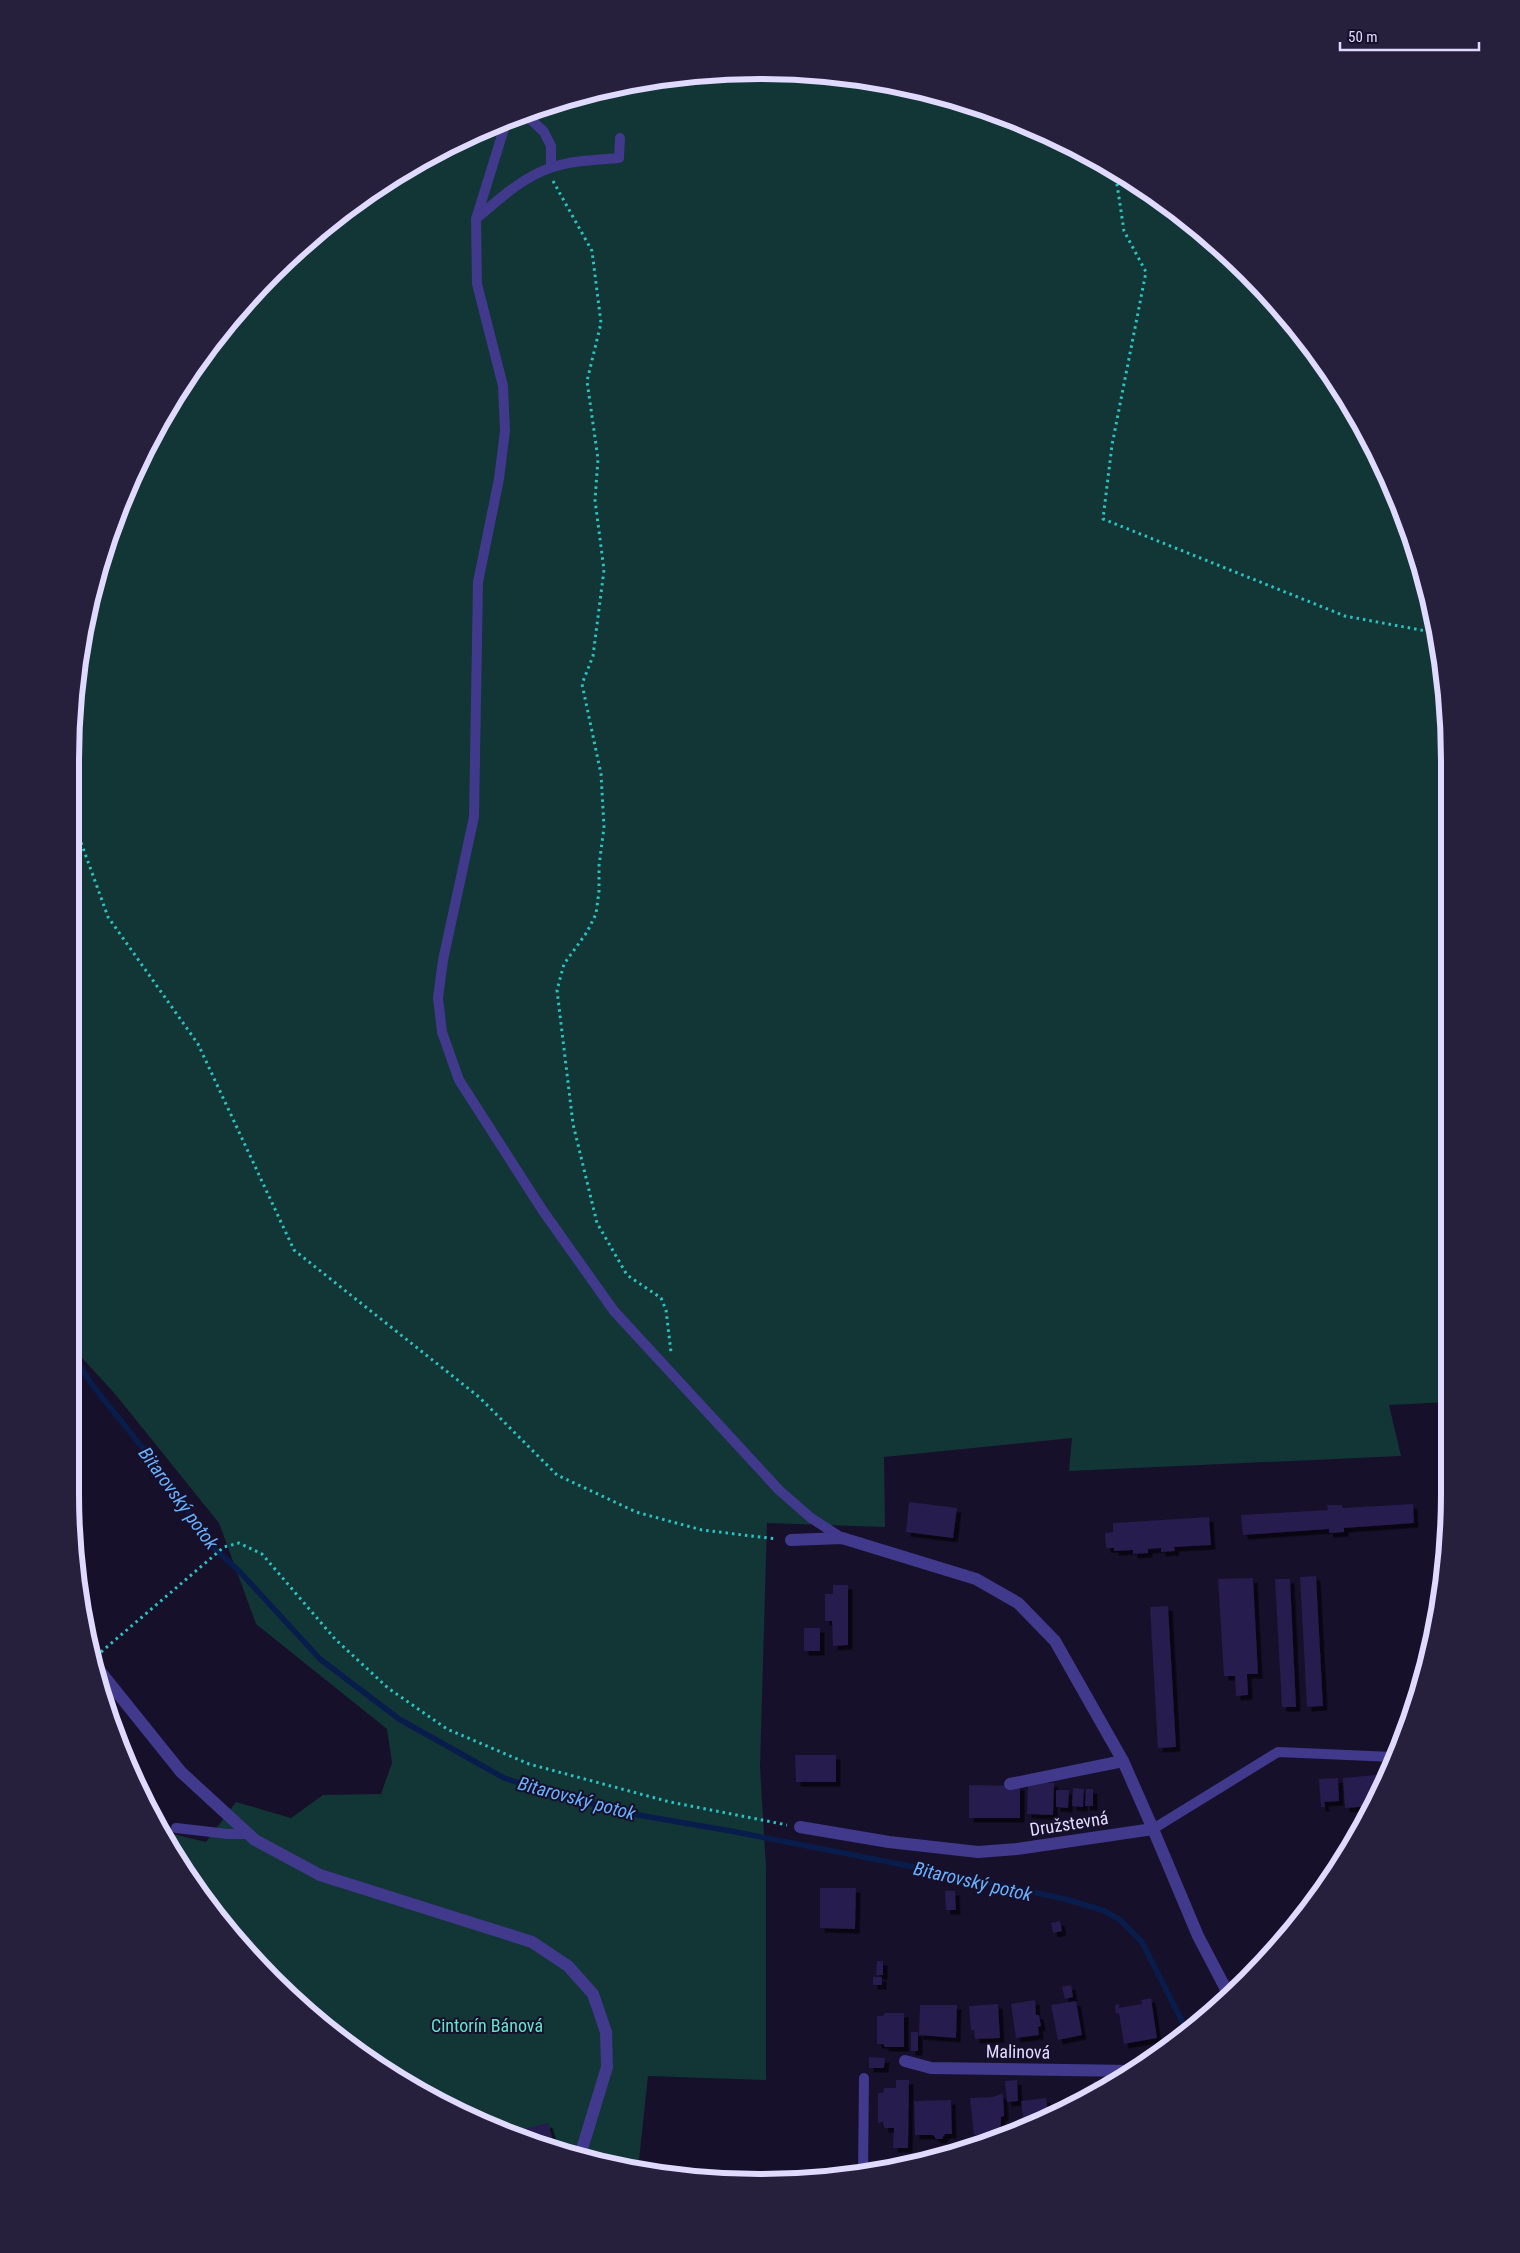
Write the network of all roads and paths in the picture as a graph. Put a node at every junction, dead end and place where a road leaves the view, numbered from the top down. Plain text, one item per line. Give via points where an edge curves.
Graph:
1 (530, 119) edge
2 (504, 129) edge
3 (620, 138) dead end
4 (551, 167) junction
5 (1116, 180) edge
6 (476, 219) junction
7 (1429, 631) edge
8 (79, 837) edge
9 (674, 1375) junction
10 (842, 1538) junction
11 (791, 1540) joint
12 (99, 1655) edge
13 (104, 1677) edge
14 (1388, 1757) edge
15 (1123, 1761) junction
16 (1010, 1784) dead end
17 (800, 1827) joint
18 (176, 1828) dead end
19 (1153, 1829) junction
20 (249, 1834) junction
21 (1226, 1990) edge
22 (906, 2061) dead end
23 (1120, 2071) edge
24 (864, 2078) dead end
25 (582, 2150) edge
26 (863, 2166) edge

1 - 4 lane via 544,132 551,146
2 - 6 lane
3 - 4 lane via 619,158
4 - 6 lane via 524,181
4 - 9 path via 553,184 592,251 600,322 587,381 598,458 595,500 604,570 593,656 582,684 601,774 604,827 599,891 596,914 564,964 557,990 573,1124 598,1223 627,1275 661,1298 666,1310
5 - 7 path via 1124,231 1146,272 1112,445 1103,519 1345,616
6 - 9 lane via 478,284 504,386 505,431 499,479 478,582 474,817 438,998 442,1032 459,1080 543,1211 614,1311
8 - 11 path via 108,917 198,1044 294,1250 479,1398 557,1475 636,1512 702,1530
9 - 10 lane via 779,1490 811,1518
10 - 11 street
10 - 15 street via 976,1579 1018,1603 1055,1641
12 - 17 path via 224,1547 239,1543 262,1554 335,1639 388,1688 447,1730 538,1766 670,1802
13 - 20 street via 181,1772
14 - 19 lane via 1278,1752
15 - 16 street
15 - 19 street
17 - 19 street, Družstevná via 978,1852
18 - 20 lane
19 - 21 street via 1198,1936
20 - 25 street via 320,1875 532,1942 568,1966 593,1994 606,2032 607,2068
22 - 23 street, Malinová via 931,2068
24 - 26 lane

